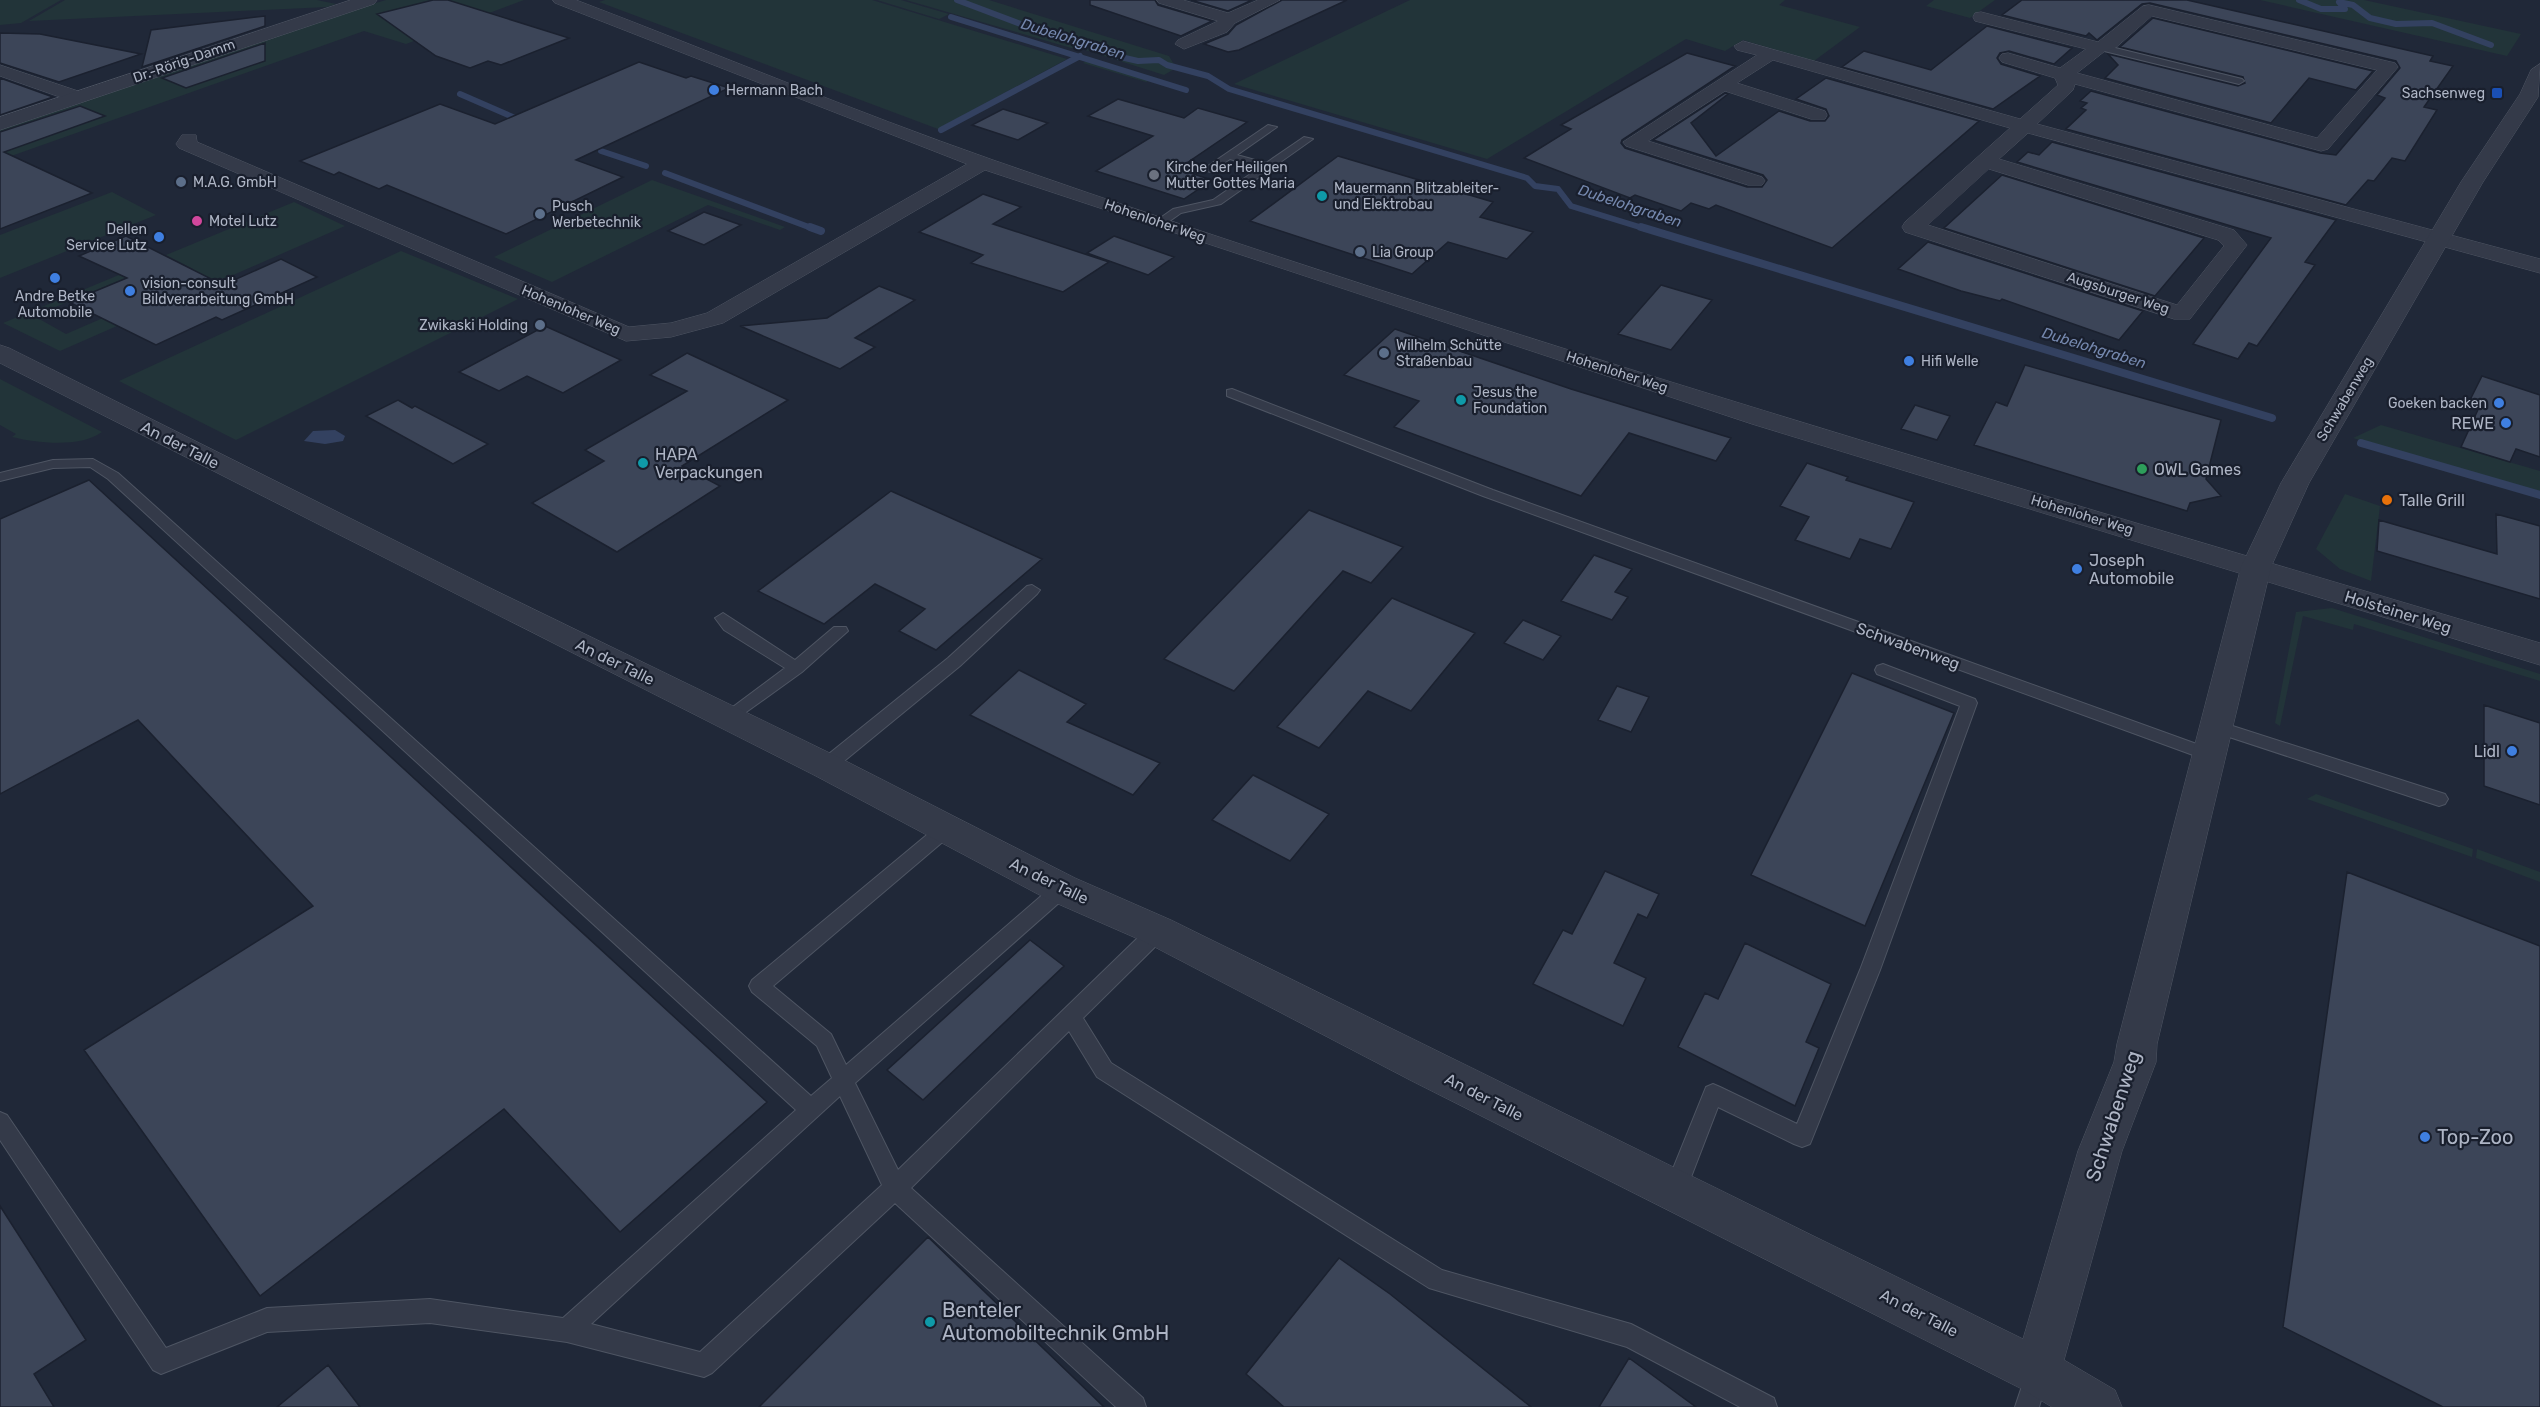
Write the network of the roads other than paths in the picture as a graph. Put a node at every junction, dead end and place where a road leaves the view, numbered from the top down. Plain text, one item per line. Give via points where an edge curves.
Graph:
1 (368, 0) edge
2 (561, 0) edge
3 (1165, 0) edge
4 (1272, 0) edge
5 (1981, 17) dead end
6 (1229, 19) junction
7 (1184, 44) dead end
8 (1743, 46) dead end
9 (2099, 47) junction
10 (1771, 54) junction
11 (2008, 58) dead end
12 (2540, 69) edge
13 (0, 70) edge
14 (2063, 75) junction
15 (2239, 81) dead end
16 (1724, 85) junction
17 (77, 97) junction
18 (1818, 115) dead end
19 (0, 124) edge
20 (2024, 126) junction
21 (1272, 127) dead end
22 (189, 139) dead end
23 (1308, 139) dead end
24 (1231, 156) junction
25 (1985, 161) junction
26 (984, 163) junction
27 (1267, 167) junction
28 (1207, 170) dead end
29 (1755, 181) dead end
30 (1160, 223) junction
31 (2440, 237) junction
32 (2540, 266) edge
33 (0, 353) edge
34 (1232, 393) dead end
35 (0, 477) edge
36 (2256, 567) junction
37 (1032, 590) dead end
38 (723, 618) dead end
39 (840, 631) dead end
40 (2540, 654) edge
41 (796, 668) junction
42 (1883, 670) dead end
43 (728, 719) junction
44 (2213, 741) junction
45 (826, 766) junction
46 (2439, 799) dead end
47 (946, 829) junction
48 (1062, 889) junction
49 (1158, 931) junction
50 (1071, 1017) junction
51 (844, 1080) junction
52 (811, 1110) junction
53 (0, 1122) edge
54 (895, 1188) junction
55 (1675, 1192) junction
56 (567, 1330) junction
57 (2032, 1389) edge
58 (1134, 1407) edge
59 (1765, 1407) edge
60 (2098, 1407) edge

1 - 17 street, Dr.-Rörig-Damm
2 - 26 street, Hohenloher Weg
3 - 6 street
4 - 6 street
5 - 9 street
6 - 7 street via 1221,28
8 - 10 street
9 - 14 street
9 - 14 street via 2109,44 2149,10 2389,67 2321,145
9 - 15 lane
10 - 16 street
10 - 20 street
11 - 14 street
12 - 31 street, Schwabenweg via 2528,97
13 - 17 street
14 - 20 street, Augsburger Weg via 2067,86
16 - 18 street
16 - 29 street via 1633,142
17 - 19 street, Dr.-Rörig-Damm
20 - 25 street, Augsburger Weg
20 - 31 street
21 - 24 lane
22 - 26 street, Hohenloher Weg via 186,144 626,334 659,333 716,318
23 - 27 lane
24 - 27 lane
24 - 28 lane
25 - 25 street, Augsburger Weg via 1912,227 2182,314 2236,245 2226,235
26 - 30 street, Hohenloher Weg
27 - 30 lane via 1217,202 1177,211
30 - 36 street, Hohenloher Weg via 1761,419
31 - 32 street
31 - 36 street, Schwabenweg via 2295,483
33 - 43 street, An der Talle
34 - 44 lane, Schwabenweg via 1488,493 2118,723
35 - 52 lane via 54,464 93,463 113,476
36 - 40 street, Holsteiner Weg
36 - 44 street, Schwabenweg
37 - 45 lane via 954,662
38 - 41 lane
39 - 41 lane
41 - 43 lane
42 - 55 lane via 1969,702 1870,970 1802,1137 1713,1094
43 - 45 street, An der Talle
44 - 46 lane
44 - 57 street, Schwabenweg via 2134,1062 2100,1151
45 - 47 street, An der Talle
47 - 48 street, An der Talle
47 - 51 lane via 759,986 824,1040
48 - 49 street, An der Talle
48 - 51 lane
49 - 50 lane
49 - 55 street, An der Talle
50 - 54 lane
50 - 59 lane via 1104,1070 1437,1280 1631,1336
51 - 52 lane
51 - 54 lane
52 - 56 lane
53 - 56 lane via 161,1362 267,1320 430,1311
54 - 56 lane via 704,1365
54 - 58 lane
55 - 57 street, An der Talle
57 - 60 street, An der Talle

